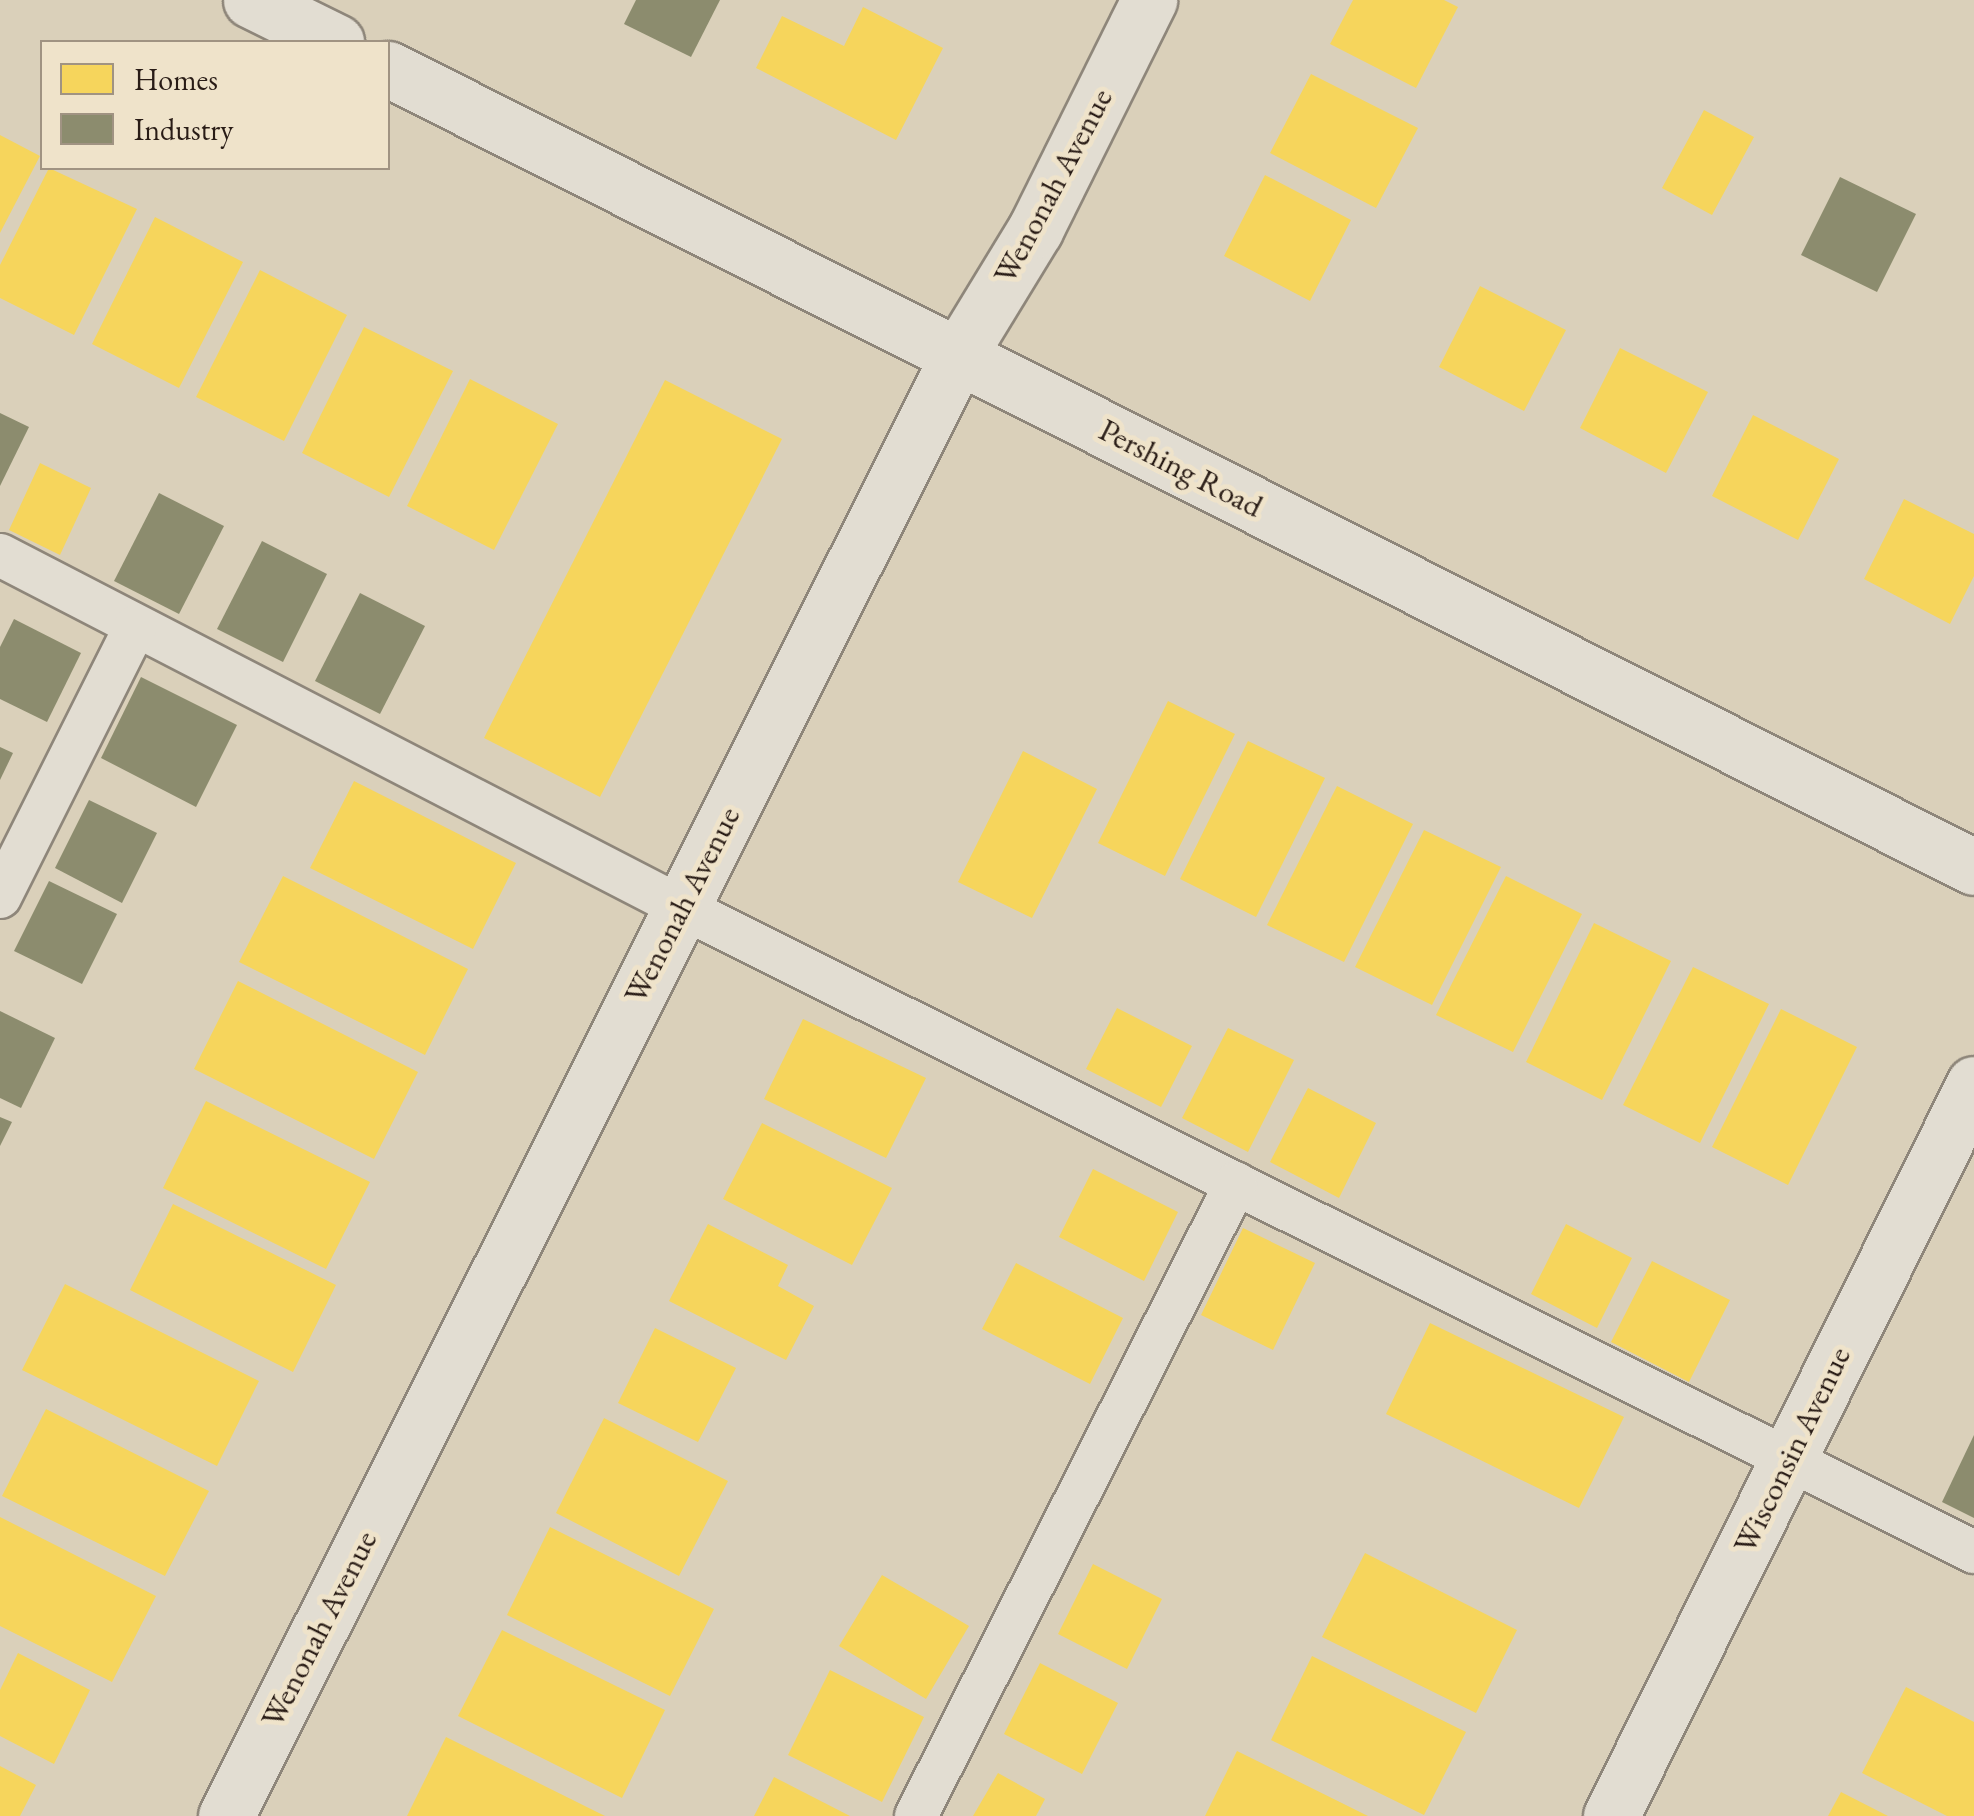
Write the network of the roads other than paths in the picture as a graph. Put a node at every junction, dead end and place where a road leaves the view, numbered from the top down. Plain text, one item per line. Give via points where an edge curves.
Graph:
1 (251, 0) edge
2 (1149, 0) edge
3 (332, 40) edge
4 (390, 69) edge
5 (958, 356) junction
6 (0, 556) edge
7 (136, 626) junction
8 (1974, 866) edge
9 (0, 897) edge
10 (681, 907) junction
11 (1974, 1084) edge
12 (1236, 1184) junction
13 (1787, 1459) junction
14 (1974, 1552) edge
15 (226, 1816) edge
16 (916, 1816) edge
17 (1612, 1816) edge

1 - 3 street
2 - 5 street, Wenonah Avenue via 1035,230
4 - 5 street, Pershing Road
5 - 8 street, Pershing Road
5 - 10 street, Wenonah Avenue
6 - 7 lane
7 - 9 lane
7 - 10 lane
10 - 12 lane
10 - 15 street, Wenonah Avenue
11 - 13 street, Wisconsin Avenue
12 - 13 lane
12 - 16 lane
13 - 14 lane
13 - 17 street, Wisconsin Avenue

